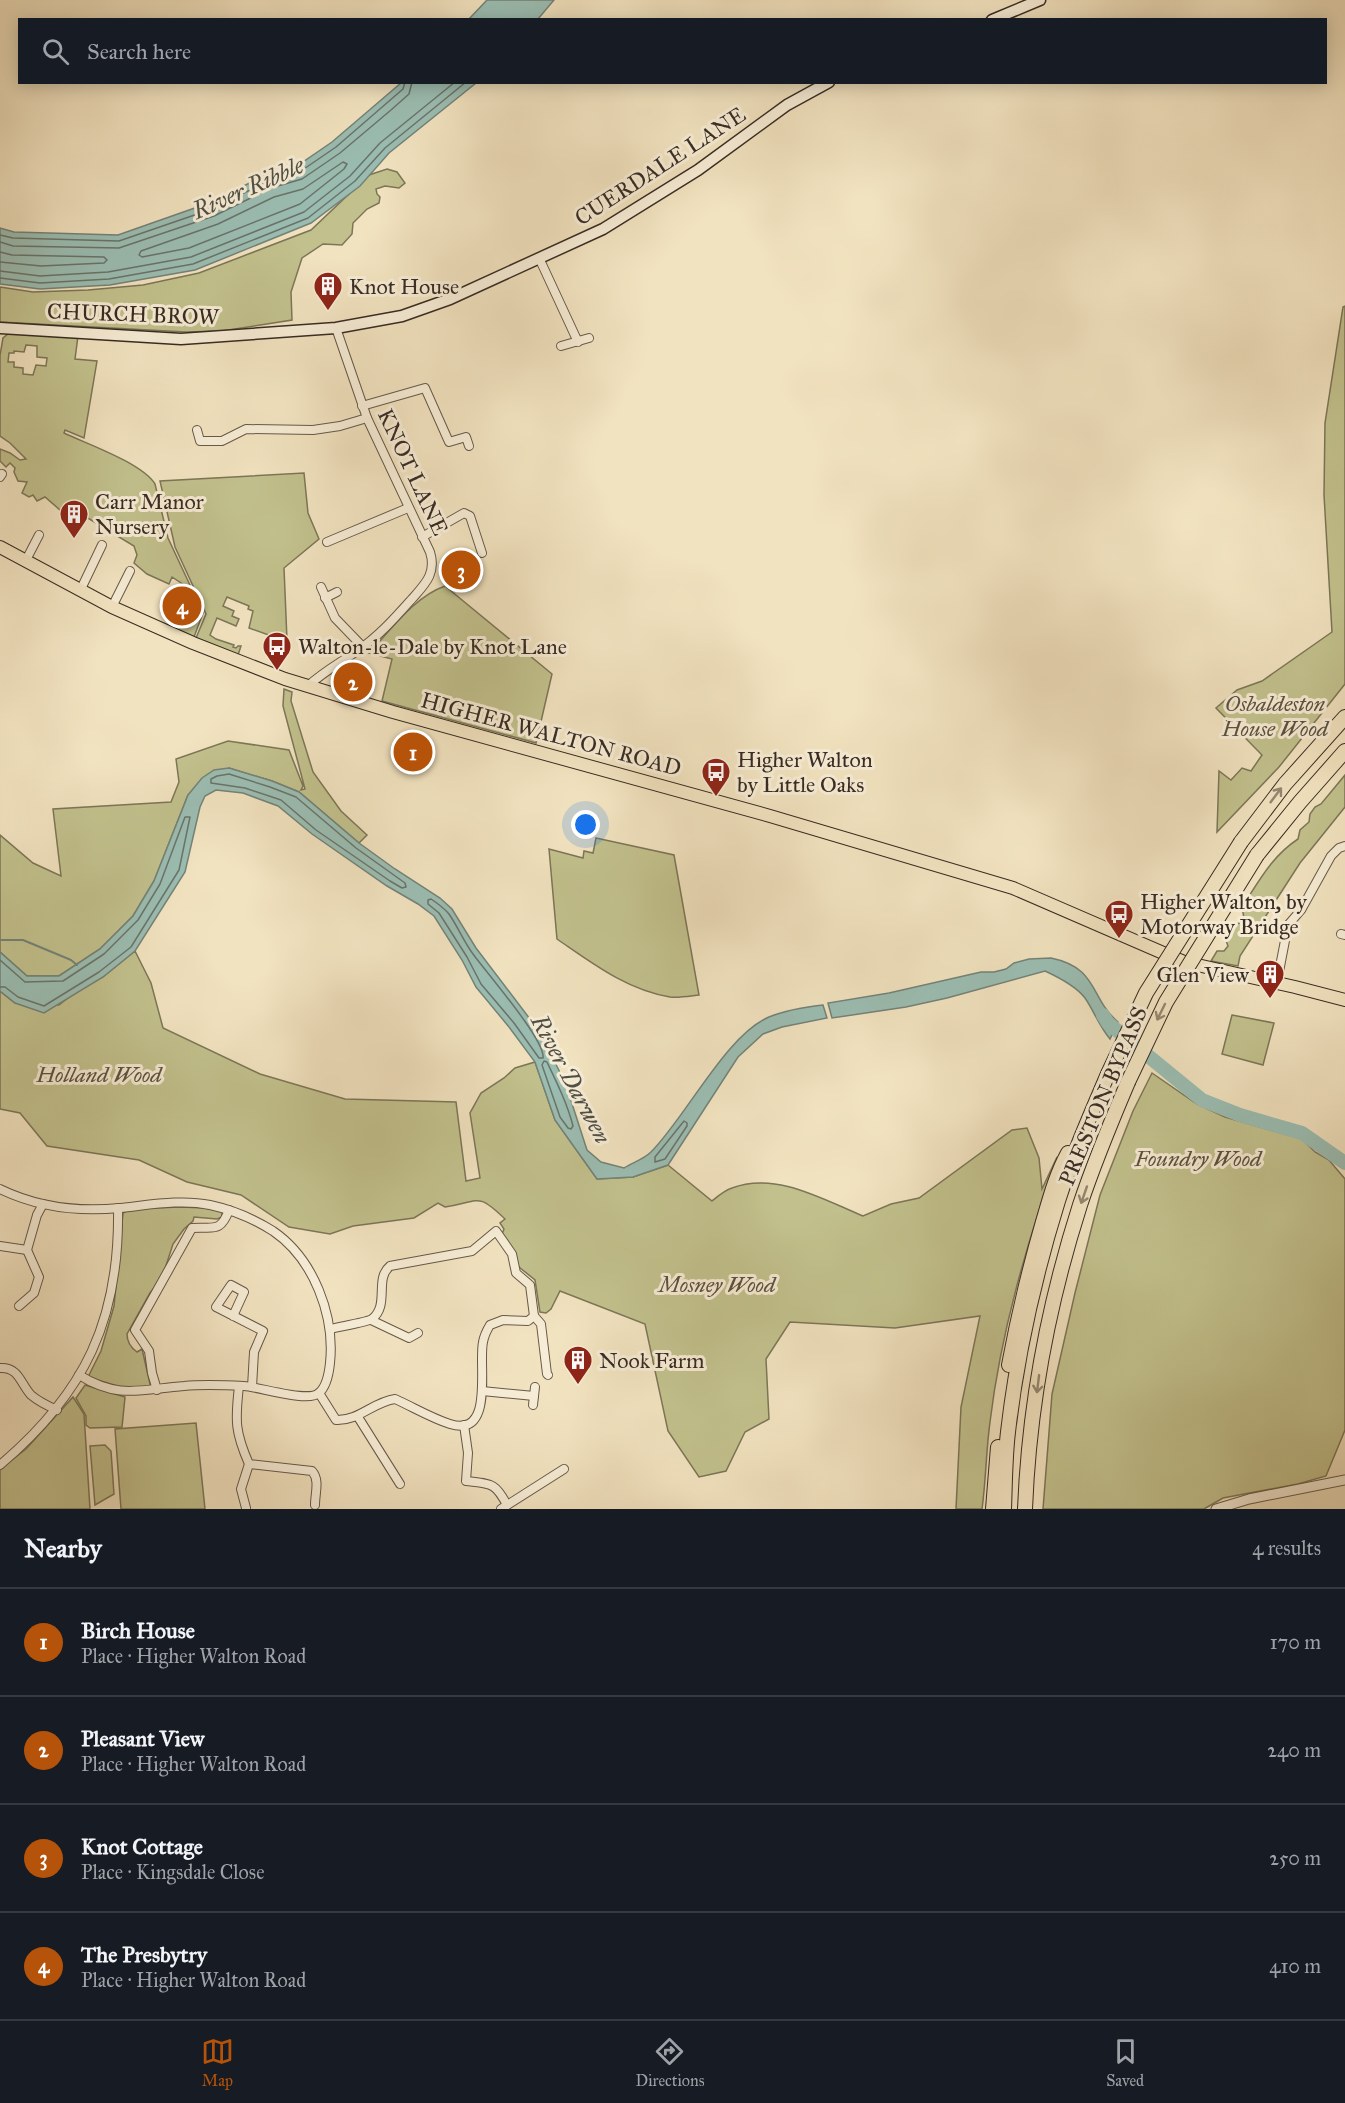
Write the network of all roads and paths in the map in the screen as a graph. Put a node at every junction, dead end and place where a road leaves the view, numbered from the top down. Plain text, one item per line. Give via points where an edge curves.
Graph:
1 (1040, 0) edge
2 (997, 18) edge
3 (825, 84) edge
4 (540, 260) junction
5 (0, 328) edge
6 (336, 328) junction
7 (589, 338) dead end
8 (578, 342) junction
9 (561, 346) dead end
10 (363, 406) junction
11 (367, 418) junction
12 (197, 430) dead end
13 (469, 446) dead end
14 (408, 508) junction
15 (39, 535) dead end
16 (422, 537) junction
17 (327, 542) dead end
18 (102, 545) dead end
19 (0, 547) edge
20 (482, 553) dead end
21 (25, 562) junction
22 (130, 571) dead end
23 (321, 587) dead end
24 (80, 591) junction
25 (337, 592) dead end
26 (326, 598) junction
27 (112, 607) junction
28 (363, 647) junction
29 (308, 686) junction
30 (1345, 717) edge
31 (1345, 751) edge
32 (1345, 846) edge
33 (1277, 982) junction
34 (1345, 1000) edge
35 (1095, 1104) junction
36 (0, 1189) edge
37 (43, 1203) junction
38 (118, 1208) junction
39 (229, 1210) junction
40 (0, 1246) edge
41 (27, 1250) junction
42 (19, 1306) dead end
43 (233, 1316) dead end
44 (534, 1316) junction
45 (371, 1320) junction
46 (330, 1329) junction
47 (418, 1333) dead end
48 (0, 1368) edge
49 (79, 1375) junction
50 (548, 1375) dead end
51 (239, 1386) junction
52 (252, 1387) junction
53 (535, 1387) dead end
54 (157, 1390) junction
55 (482, 1391) junction
56 (319, 1393) junction
57 (534, 1396) junction
58 (533, 1405) dead end
59 (57, 1410) junction
60 (358, 1417) junction
61 (464, 1425) junction
62 (249, 1464) junction
63 (0, 1465) edge
64 (564, 1469) dead end
65 (1345, 1480) edge
66 (400, 1484) dead end
67 (315, 1505) dead end
68 (504, 1507) edge
69 (246, 1508) edge
70 (993, 1509) edge
71 (1004, 1509) edge
72 (1025, 1509) edge
73 (1216, 1509) edge

1 - 2 main road
3 - 4 main road, CUERDALE LANE via 787,105 698,170 603,230
4 - 6 main road, CUERDALE LANE via 402,316
4 - 8 street
5 - 6 main road, CHURCH BROW via 181,339
6 - 10 street, KNOT LANE
7 - 8 street
8 - 9 street
10 - 11 street, KNOT LANE
10 - 13 street via 425,388 449,442 466,437
11 - 12 street via 313,430 246,429 222,441 200,441
11 - 14 street, KNOT LANE
14 - 16 street, KNOT LANE
14 - 17 street
15 - 21 street
16 - 20 street via 464,513 470,516
16 - 28 street, KNOT LANE via 433,562 429,580
18 - 24 street
19 - 21 main road, HIGHER WALTON ROAD
21 - 24 main road, HIGHER WALTON ROAD
22 - 27 street
23 - 26 street
24 - 27 main road, HIGHER WALTON ROAD
25 - 26 street
26 - 28 street via 335,618
27 - 29 main road, HIGHER WALTON ROAD via 231,659
28 - 29 street, KNOT LANE
29 - 33 main road, HIGHER WALTON ROAD via 1013,888 1184,962
35 -> 30 highway, PRESTON BYPASS, bridge via 1146,993 1241,842 1285,784
31 -> 72 highway, PRESTON BYPASS, bridge via 1257,855 1166,1002 1100,1148 1055,1295 1040,1366
32 - 33 street via 1331,856 1301,910 1288,925
33 - 34 main road, HIGHER WALTON ROAD
35 - 70 highway via 1058,1172 1017,1317
35 - 71 highway via 1058,1201 1031,1303 1008,1434
36 - 37 street
37 - 38 street via 66,1208
37 - 41 street
38 - 39 street via 175,1203 208,1204
38 - 49 street via 110,1304
39 - 46 street via 275,1233 292,1248 318,1288
39 - 54 street via 224,1223 215,1229 192,1228 135,1330 149,1351
40 - 41 street
41 - 42 street via 39,1277 34,1293
43 - 52 street via 263,1331 254,1352
44 - 45 street via 530,1285 516,1273 512,1254 496,1232 472,1251 390,1266 385,1270 381,1307
44 - 50 street via 541,1324
44 - 55 street via 528,1322 503,1320 489,1325 483,1341
45 - 46 street
45 - 47 street via 409,1338
46 - 56 street via 327,1380
48 - 59 street via 17,1372 33,1396
49 - 54 street via 119,1391
49 - 59 street
51 - 52 street
51 - 54 street
51 - 62 street via 238,1441
52 - 56 street via 305,1396
53 - 57 street
55 - 57 street
55 - 61 street via 476,1417
56 - 60 street via 336,1419
57 - 58 street
59 - 63 street
60 - 61 street via 386,1400 395,1399 452,1425
60 - 66 street
61 - 68 street via 468,1452 466,1481 500,1490
62 - 67 street via 312,1471 317,1481
62 - 69 street via 241,1489
64 - 68 street
65 - 73 street

